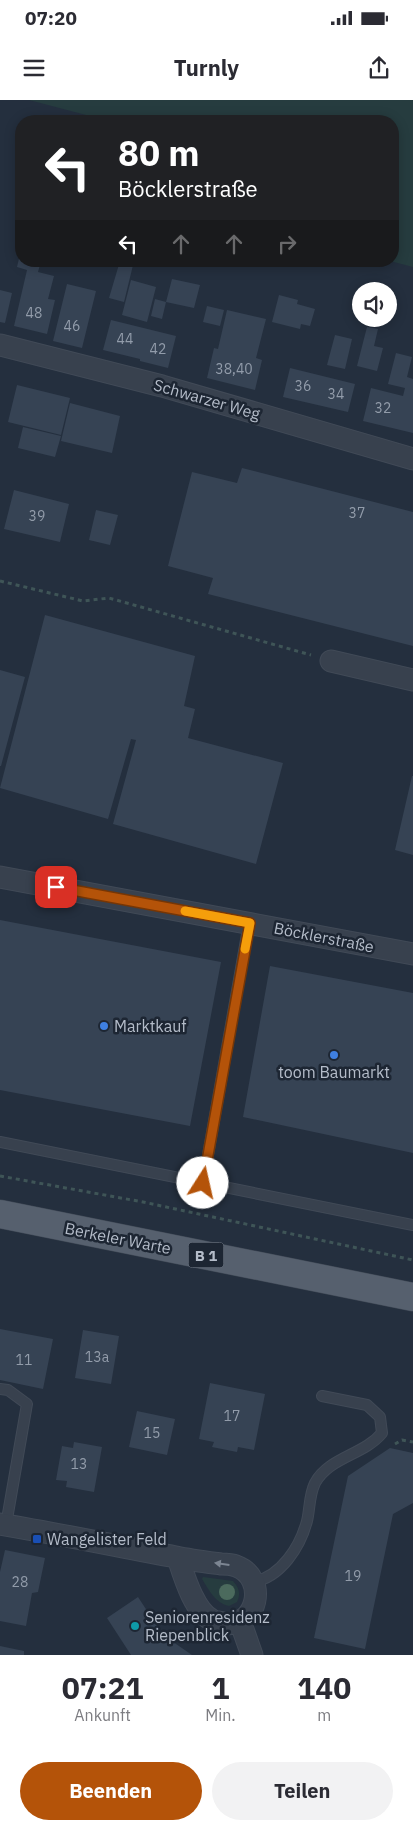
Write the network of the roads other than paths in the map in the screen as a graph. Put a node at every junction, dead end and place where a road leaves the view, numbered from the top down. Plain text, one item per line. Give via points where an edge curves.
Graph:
1 (0, 345) edge
2 (413, 458) edge
3 (331, 661) road end
4 (413, 680) edge
5 (0, 877) edge
6 (250, 923) junction
7 (413, 954) edge
8 (0, 1142) edge
9 (203, 1183) junction
10 (0, 1214) edge
11 (413, 1225) edge
12 (413, 1297) edge
13 (0, 1389) edge
14 (322, 1396) dead end
15 (3, 1524) edge
16 (178, 1558) junction
17 (253, 1582) junction
18 (240, 1621) junction
19 (252, 1655) edge

1 - 2 street, Schwarzer Weg via 162,386
3 - 4 street
5 - 6 street, Böcklerstraße
6 - 7 street, Böcklerstraße
6 - 9 lane
8 - 9 lane
9 - 11 lane
10 - 12 main road, Berkeler Warte / B 1
13 - 15 lane via 8,1390 27,1404
14 - 17 lane via 367,1405 380,1416 382,1433 320,1475 314,1486 307,1522 289,1558 275,1572
15 - 16 street
17 -> 16 street via 236,1566
16 - 18 street via 188,1587 205,1614 219,1622
17 - 18 street via 257,1594 252,1610
18 - 19 street

